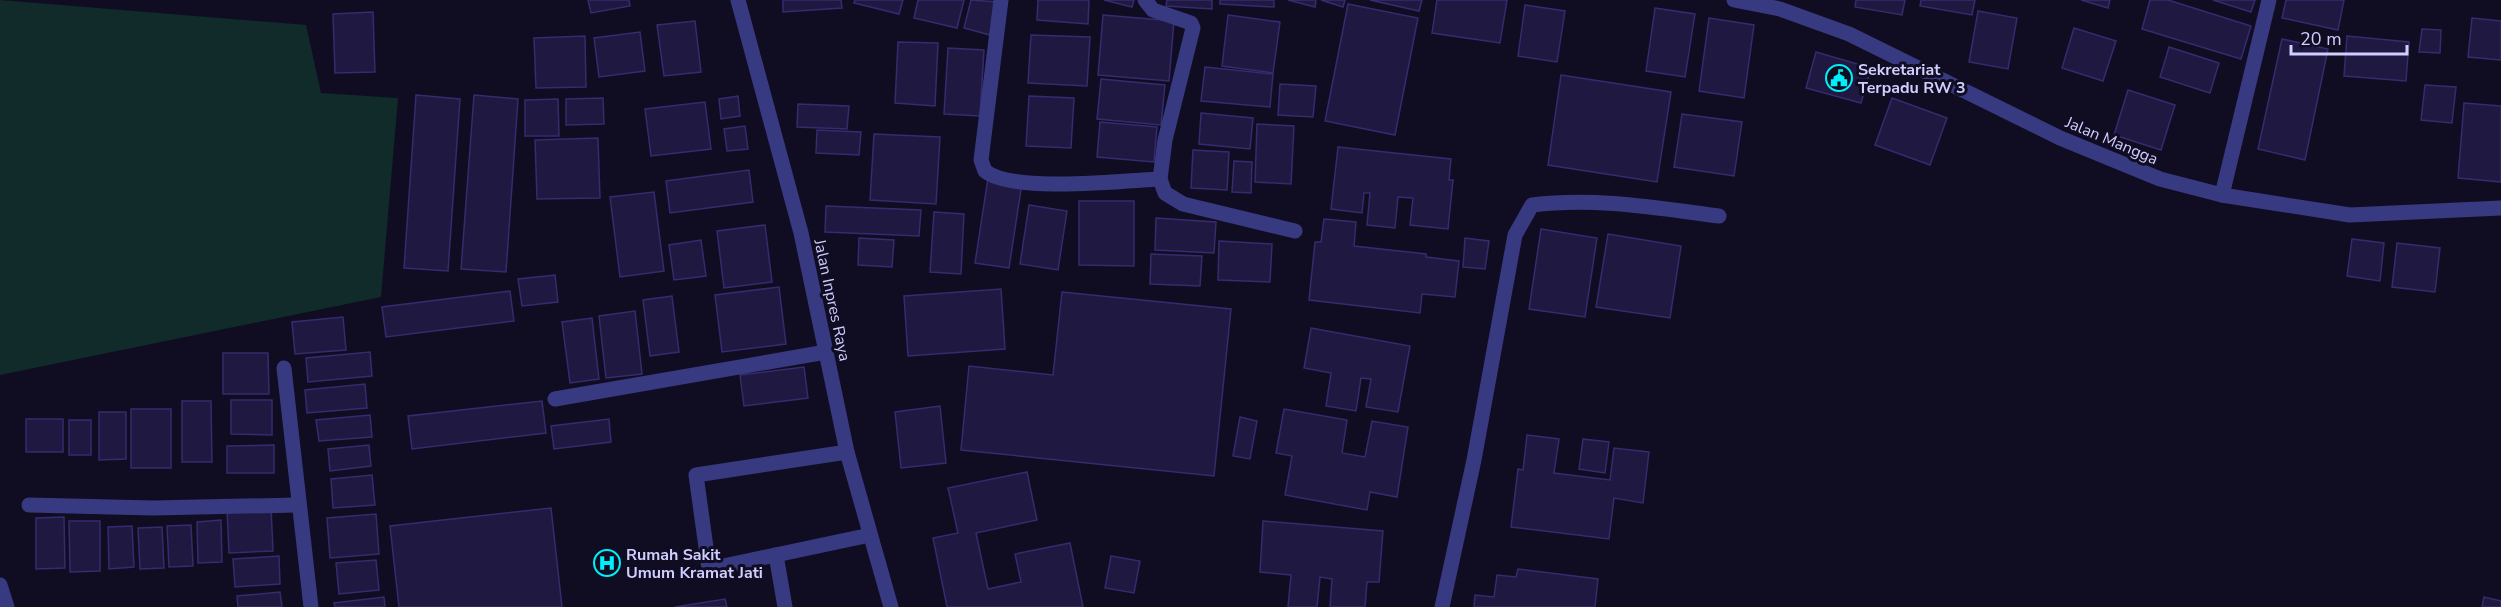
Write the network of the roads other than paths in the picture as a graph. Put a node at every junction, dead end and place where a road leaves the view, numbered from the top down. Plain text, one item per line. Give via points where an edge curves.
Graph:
1 (738, 0) edge
2 (1001, 0) edge
3 (1145, 0) edge
4 (1734, 0) edge
5 (2269, 0) edge
6 (1160, 179) junction
7 (2222, 195) junction
8 (2501, 208) edge
9 (1719, 216) dead end
10 (1295, 231) dead end
11 (826, 352) junction
12 (284, 368) dead end
13 (555, 399) dead end
14 (847, 452) junction
15 (29, 505) dead end
16 (297, 505) junction
17 (870, 535) junction
18 (776, 555) junction
19 (0, 585) edge
20 (6, 607) edge
21 (311, 607) edge
22 (785, 607) edge
23 (891, 607) edge
24 (1442, 607) edge

1 - 11 street, Jalan Inpres Raya via 801,233
2 - 6 street via 981,160 985,171 1003,179 1052,184
3 - 6 street via 1153,10 1191,23 1193,28 1165,140
4 - 7 street, Jalan Mangga via 1780,9 1849,34 2070,143 2160,179
5 - 7 street
6 - 10 street via 1165,193 1177,202
7 - 8 street, Jalan Mangga via 2350,215
9 - 24 street via 1560,201 1532,205 1515,235 1474,460
11 - 13 street
11 - 14 street, Jalan Inpres Raya
12 - 16 street
14 - 17 street, Jalan Inpres Raya
14 - 18 street via 696,475 709,569
15 - 16 street
16 - 21 street
17 - 18 street
17 - 23 street, Jalan Inpres Raya
18 - 22 street
19 - 20 street

